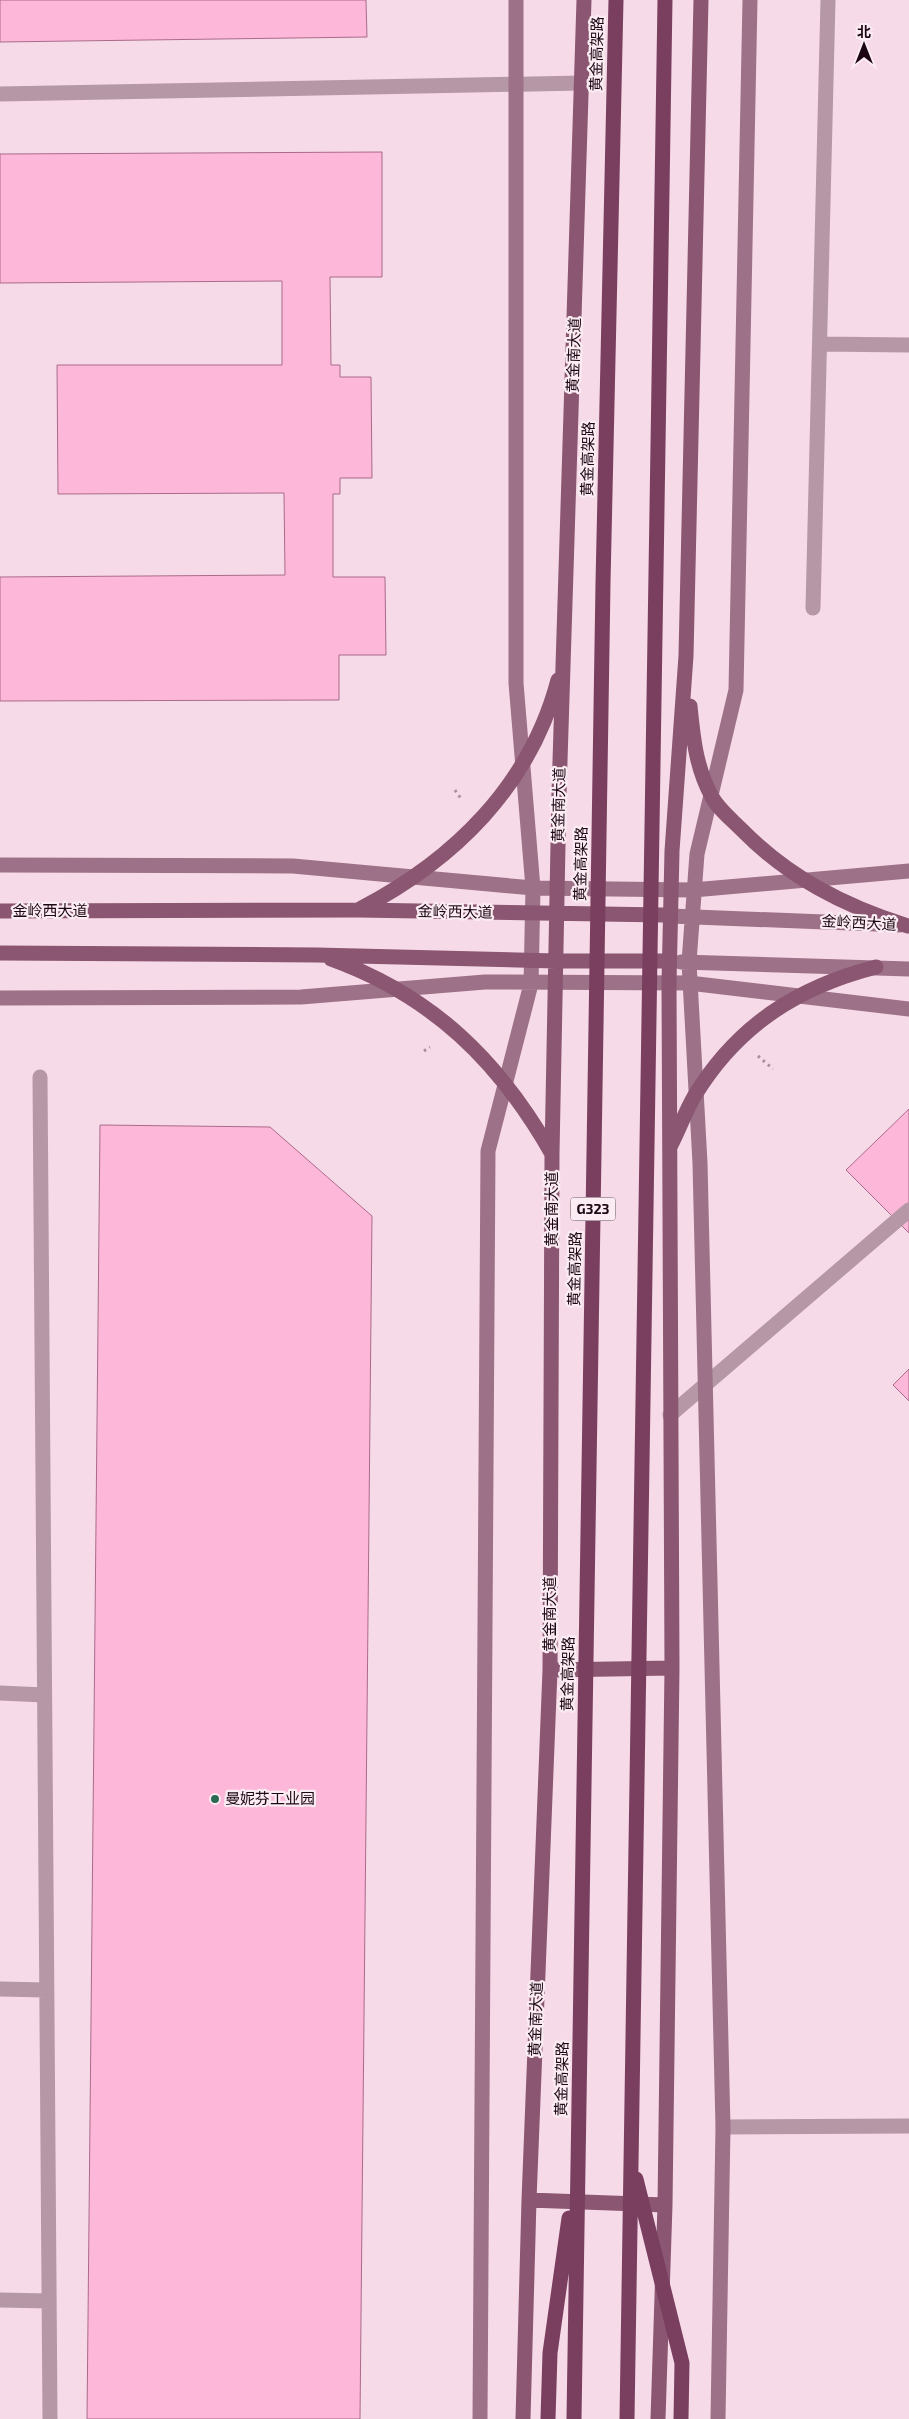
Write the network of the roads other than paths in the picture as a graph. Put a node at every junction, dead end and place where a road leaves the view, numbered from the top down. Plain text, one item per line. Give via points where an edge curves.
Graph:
1 (516, 0) edge
2 (584, 0) edge
3 (616, 0) edge
4 (665, 0) edge
5 (701, 0) edge
6 (750, 0) edge
7 (828, 0) edge
8 (515, 83) junction
9 (582, 83) junction
10 (0, 94) edge
11 (820, 344) junction
12 (909, 345) edge
13 (812, 608) dead end
14 (564, 655) junction
15 (686, 656) junction
16 (523, 762) junction
17 (711, 796) junction
18 (0, 865) edge
19 (909, 871) edge
20 (416, 877) junction
21 (804, 881) junction
22 (533, 888) junction
23 (558, 888) junction
24 (671, 890) junction
25 (693, 890) junction
26 (358, 910) junction
27 (0, 912) edge
28 (532, 913) junction
29 (557, 913) junction
30 (670, 916) junction
31 (692, 916) junction
32 (908, 926) edge
33 (0, 953) edge
34 (317, 955) junction
35 (531, 960) junction
36 (556, 961) junction
37 (669, 961) junction
38 (689, 962) junction
39 (876, 967) junction
40 (909, 969) edge
41 (668, 983) junction
42 (689, 983) junction
43 (531, 984) junction
44 (557, 984) junction
45 (397, 990) junction
46 (798, 996) junction
47 (0, 998) edge
48 (909, 1010) edge
49 (40, 1076) dead end
50 (505, 1081) junction
51 (695, 1095) junction
52 (668, 1151) junction
53 (552, 1154) junction
54 (909, 1210) edge
55 (670, 1414) junction
56 (672, 1668) junction
57 (550, 1670) junction
58 (0, 1693) edge
59 (44, 1695) junction
60 (0, 1988) edge
61 (46, 1990) junction
62 (909, 2126) edge
63 (722, 2127) junction
64 (578, 2157) junction
65 (631, 2159) junction
66 (529, 2200) junction
67 (665, 2205) junction
68 (0, 2300) edge
69 (49, 2301) junction
70 (50, 2419) edge
71 (480, 2419) edge
72 (523, 2419) edge
73 (548, 2419) edge
74 (574, 2419) edge
75 (627, 2419) edge
76 (658, 2419) edge
77 (681, 2419) edge
78 (718, 2419) edge

1 - 8 street
2 - 9 main road, 黄金南大道
3 - 64 highway, 黄金高架路 / G323
4 - 65 highway
5 - 15 main road
6 - 17 street via 736,690
7 - 11 street
8 - 9 street
8 - 10 street
8 - 16 street via 516,683
9 - 14 main road, 黄金南大道
11 - 12 street
11 - 13 street
14 - 16 main road via 549,707
14 - 23 main road, 黄金南大道
15 - 17 main road via 694,748
15 - 24 main road
16 - 20 main road via 483,819
16 - 22 street
17 - 21 main road via 758,847
17 - 25 street
18 - 20 street via 293,866
19 - 21 street
20 - 22 street
20 - 26 main road
21 - 25 street
21 - 32 main road via 867,913
22 - 23 street
22 - 28 street
23 - 24 street
23 - 29 main road, 黄金南大道
24 - 25 street
24 - 30 main road
25 - 31 street
26 - 27 main road, 金岭西大道
26 - 28 main road, 金岭西大道
28 - 29 main road, 金岭西大道
28 - 35 street
29 - 30 main road, 金岭西大道
29 - 36 main road, 黄金南大道
30 - 31 street, 金岭西大道
30 - 37 main road
31 - 32 street, 金岭西大道
31 - 38 street
33 - 34 main road
34 - 35 main road
34 - 45 main road via 353,967
35 - 36 main road
35 - 43 street
36 - 37 main road
36 - 44 main road, 黄金南大道
37 - 38 street
37 - 41 main road
38 - 39 street
38 - 42 street
39 - 40 street
39 - 46 main road via 845,975
41 - 42 street
41 - 44 street
41 - 52 main road
42 - 46 street
42 - 51 street
43 - 44 street
43 - 45 street via 485,982
43 - 50 street
44 - 53 main road, 黄金南大道
45 - 47 street via 301,997
45 - 50 main road via 452,1027
46 - 48 street
46 - 51 main road via 739,1038
49 - 59 street
50 - 53 main road
50 - 71 street via 488,1151
51 - 52 main road
51 - 63 street via 700,1163
52 - 55 main road
53 - 57 main road, 黄金南大道
54 - 55 street
55 - 56 main road
56 - 57 main road
56 - 67 main road
57 - 66 main road, 黄金南大道
58 - 59 street
59 - 61 street
60 - 61 street
61 - 69 street
62 - 63 street
63 - 78 street
64 - 73 highway via 550,2353
64 - 74 highway, 黄金高架路 / G323
65 - 75 highway
65 - 77 highway via 682,2363
66 - 67 main road
66 - 72 main road, 黄金南大道
67 - 76 main road
68 - 69 street
69 - 70 street

